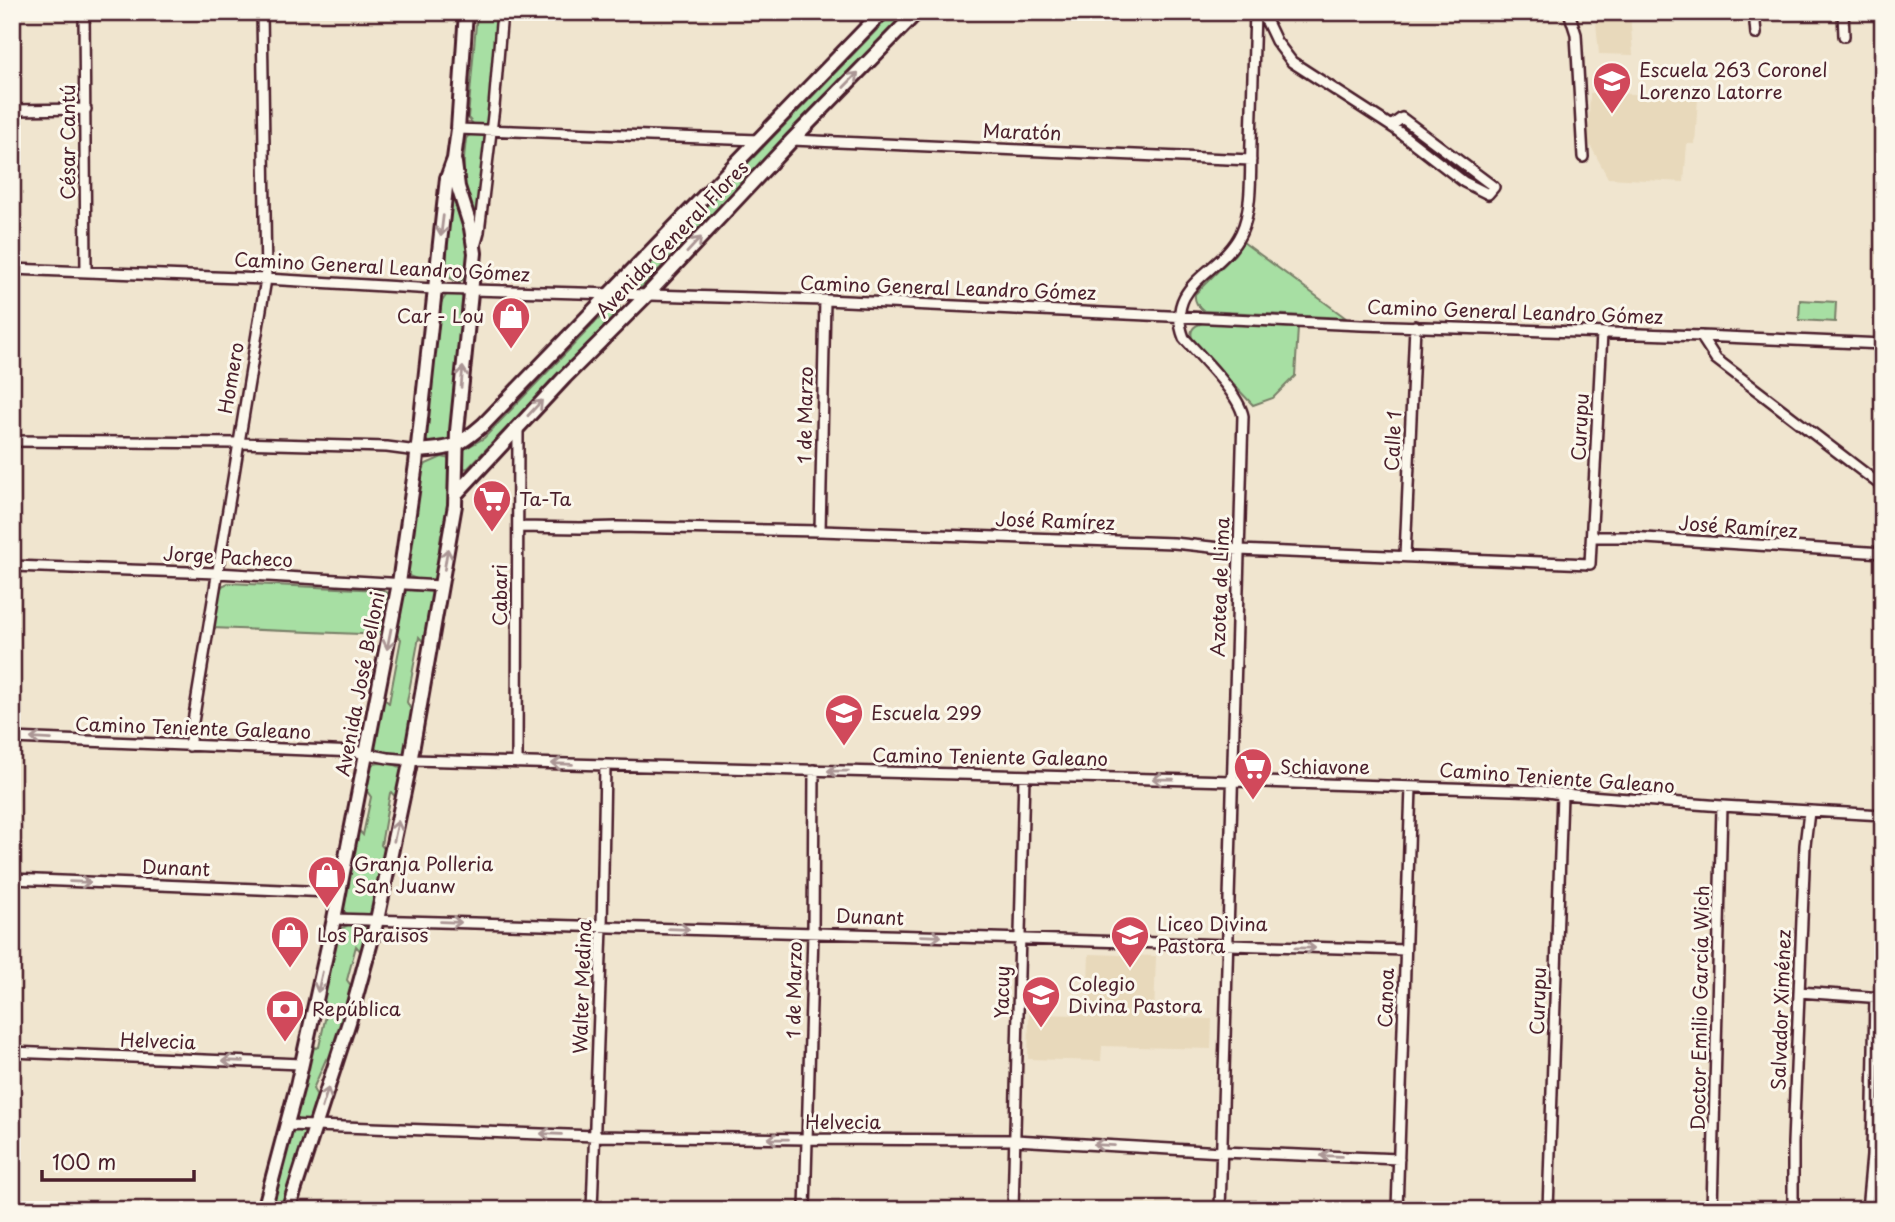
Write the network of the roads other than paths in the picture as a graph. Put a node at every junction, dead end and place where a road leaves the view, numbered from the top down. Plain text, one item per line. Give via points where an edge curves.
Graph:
1 (84, 12) edge
2 (262, 12) edge
3 (466, 12) edge
4 (502, 12) edge
5 (882, 12) edge
6 (917, 12) edge
7 (1256, 12) edge
8 (1569, 12) edge
9 (1754, 12) edge
10 (1843, 12) edge
11 (1756, 34) dead end
12 (1844, 36) dead end
13 (86, 109) junction
14 (12, 110) edge
15 (1391, 126) junction
16 (458, 129) junction
17 (490, 131) junction
18 (758, 140) junction
19 (792, 140) junction
20 (1583, 157) dead end
21 (454, 159) junction
22 (1251, 160) junction
23 (474, 250) junction
24 (12, 269) edge
25 (86, 272) junction
26 (266, 279) junction
27 (434, 289) junction
28 (470, 290) junction
29 (611, 294) junction
30 (647, 295) junction
31 (825, 300) junction
32 (1179, 316) junction
33 (1415, 326) junction
34 (1602, 333) junction
35 (1701, 336) junction
36 (1883, 344) edge
37 (518, 427) junction
38 (12, 441) edge
39 (238, 443) junction
40 (457, 445) junction
41 (417, 451) junction
42 (1883, 487) edge
43 (456, 494) junction
44 (518, 527) junction
45 (820, 531) junction
46 (1592, 537) junction
47 (1238, 550) junction
48 (1883, 553) edge
49 (1405, 556) junction
50 (1590, 564) joint
51 (12, 566) edge
52 (217, 573) junction
53 (400, 583) junction
54 (441, 586) junction
55 (12, 738) edge
56 (189, 746) junction
57 (366, 754) junction
58 (411, 760) junction
59 (517, 763) junction
60 (605, 766) junction
61 (814, 771) junction
62 (1024, 776) junction
63 (1232, 781) junction
64 (1411, 787) junction
65 (1562, 794) junction
66 (1722, 806) junction
67 (1809, 812) junction
68 (1883, 816) edge
69 (12, 879) edge
70 (338, 894) junction
71 (334, 919) junction
72 (377, 920) junction
73 (601, 927) junction
74 (813, 933) junction
75 (1021, 939) junction
76 (1227, 946) junction
77 (1405, 950) junction
78 (1800, 992) junction
79 (1879, 998) edge
80 (12, 1052) edge
81 (301, 1064) junction
82 (287, 1125) junction
83 (316, 1127) junction
84 (595, 1136) junction
85 (807, 1139) junction
86 (1016, 1140) junction
87 (1222, 1152) junction
88 (1399, 1159) junction
89 (1793, 1209) edge
90 (264, 1210) edge
91 (288, 1210) edge
92 (592, 1210) edge
93 (805, 1210) edge
94 (1013, 1210) edge
95 (1220, 1210) edge
96 (1396, 1210) edge
97 (1548, 1210) edge
98 (1712, 1210) edge
99 (1833, 1210) edge
100 (1867, 1210) edge

1 - 13 street, César Cantú
2 - 26 street, Homero
3 - 16 main road, Avenida José Belloni
4 - 17 street, Avenida José Belloni
5 - 18 main road, Avenida General Flores
19 -> 6 main road, Avenida General Flores
7 - 15 street via 1292,62
7 - 22 street
8 - 20 street via 1576,34
9 - 11 street
10 - 12 street
13 - 14 street
13 - 25 street, César Cantú
15 - 15 street via 1464,183 1486,194 1494,187 1402,118
16 - 17 street
16 - 21 main road, Avenida José Belloni
17 - 18 street
17 - 23 street, Avenida José Belloni
18 - 29 main road, Avenida General Flores
19 - 22 street, Maratón
30 -> 19 main road, Avenida General Flores
21 - 23 main road, Avenida José Belloni
21 -> 27 main road, Avenida José Belloni via 447,178
22 - 32 street via 1242,230 1227,253 1186,291
23 - 28 main road, Avenida José Belloni
24 - 25 street, Camino General Leandro Gómez
25 - 26 street, Camino General Leandro Gómez
26 - 27 street, Camino General Leandro Gómez
26 - 39 street, Homero
27 - 28 street, Camino General Leandro Gómez
27 - 41 main road, Avenida José Belloni
28 - 29 street, Camino General Leandro Gómez
40 -> 28 main road, Avenida José Belloni
29 - 30 street, Camino General Leandro Gómez
29 - 40 main road, Avenida General Flores via 484,424
30 - 31 street, Camino General Leandro Gómez
37 -> 30 main road, Avenida General Flores
31 - 32 street, Camino General Leandro Gómez
31 - 45 street, 1 de Marzo
32 - 33 street, Camino General Leandro Gómez
32 - 47 street, Azotea de Lima via 1184,338 1242,410
33 - 34 street, Camino General Leandro Gómez
33 - 49 street, Calle 1
34 - 35 street, Camino General Leandro Gómez
34 - 46 street, Curupu
35 - 36 street, Camino General Leandro Gómez
35 - 42 street via 1716,359
37 - 43 main road, Avenida General Flores
37 - 44 street, Cabari
38 - 39 street
39 - 41 street
39 - 52 street, Homero
40 - 41 main road, Avenida General Flores
40 - 43 main road, Avenida José Belloni
41 - 53 main road, Avenida José Belloni
54 -> 43 main road, Avenida José Belloni
44 - 45 street, José Ramírez
44 - 59 street, Cabari
45 - 47 street, José Ramírez via 1174,543
46 - 48 street, José Ramírez
46 - 50 street, Curupu
47 - 49 street, José Ramírez
47 - 63 street, Azotea de Lima
49 - 50 street, José Ramírez
51 - 52 street, Jorge Pacheco
52 - 53 street, Jorge Pacheco
52 - 56 street, Homero
53 - 54 street, Jorge Pacheco
53 -> 57 main road, Avenida José Belloni
54 - 58 main road, Avenida José Belloni
56 -> 55 street, Camino Teniente Galeano
56 - 57 street, Camino Teniente Galeano
57 - 58 street, Camino Teniente Galeano
57 - 70 main road, Avenida José Belloni
58 - 59 street, Camino Teniente Galeano
72 -> 58 main road, Avenida José Belloni
60 -> 59 street, Camino Teniente Galeano
60 - 61 street, Camino Teniente Galeano
60 - 73 street, Walter Medina
62 -> 61 street, Camino Teniente Galeano
61 - 74 street, 1 de Marzo
63 -> 62 street, Camino Teniente Galeano
62 - 75 street, Yacuy
63 - 64 street, Camino Teniente Galeano
63 - 76 street, Azotea de Lima
64 - 65 street, Camino Teniente Galeano
64 - 77 street, Canoa
65 - 66 street, Camino Teniente Galeano
65 - 97 street, Curupu
66 - 67 street, Camino Teniente Galeano
66 - 98 street, Doctor Emilio García Wich
67 - 68 street, Camino Teniente Galeano
67 - 78 street, Salvador Ximénez
69 -> 70 street, Dunant
70 - 71 main road, Avenida José Belloni
71 - 72 street, Dunant
71 -> 81 main road, Avenida José Belloni
72 -> 73 street, Dunant
83 -> 72 main road, Avenida José Belloni
73 -> 74 street, Dunant
73 - 84 street, Walter Medina
74 -> 75 street, Dunant
74 - 85 street, 1 de Marzo
75 - 76 street, Dunant
75 - 86 street, Yacuy
76 -> 77 street, Dunant
76 - 87 street, Azotea de Lima
77 - 88 street, Canoa
78 - 79 street
78 - 89 street, Salvador Ximénez
79 - 100 street
81 -> 80 street, Helvecia
81 - 82 main road, Avenida José Belloni
82 - 83 street, Helvecia
82 - 90 main road, Avenida José Belloni
84 -> 83 street, Helvecia
83 - 91 main road, Avenida José Belloni
85 -> 84 street, Helvecia
84 - 92 street, Walter Medina
85 - 86 street, Helvecia
85 - 93 street, 1 de Marzo
87 -> 86 street, Helvecia
86 - 94 street, Yacuy
88 -> 87 street, Helvecia
87 - 95 street, Azotea de Lima
88 - 96 street, Canoa
89 - 99 street

